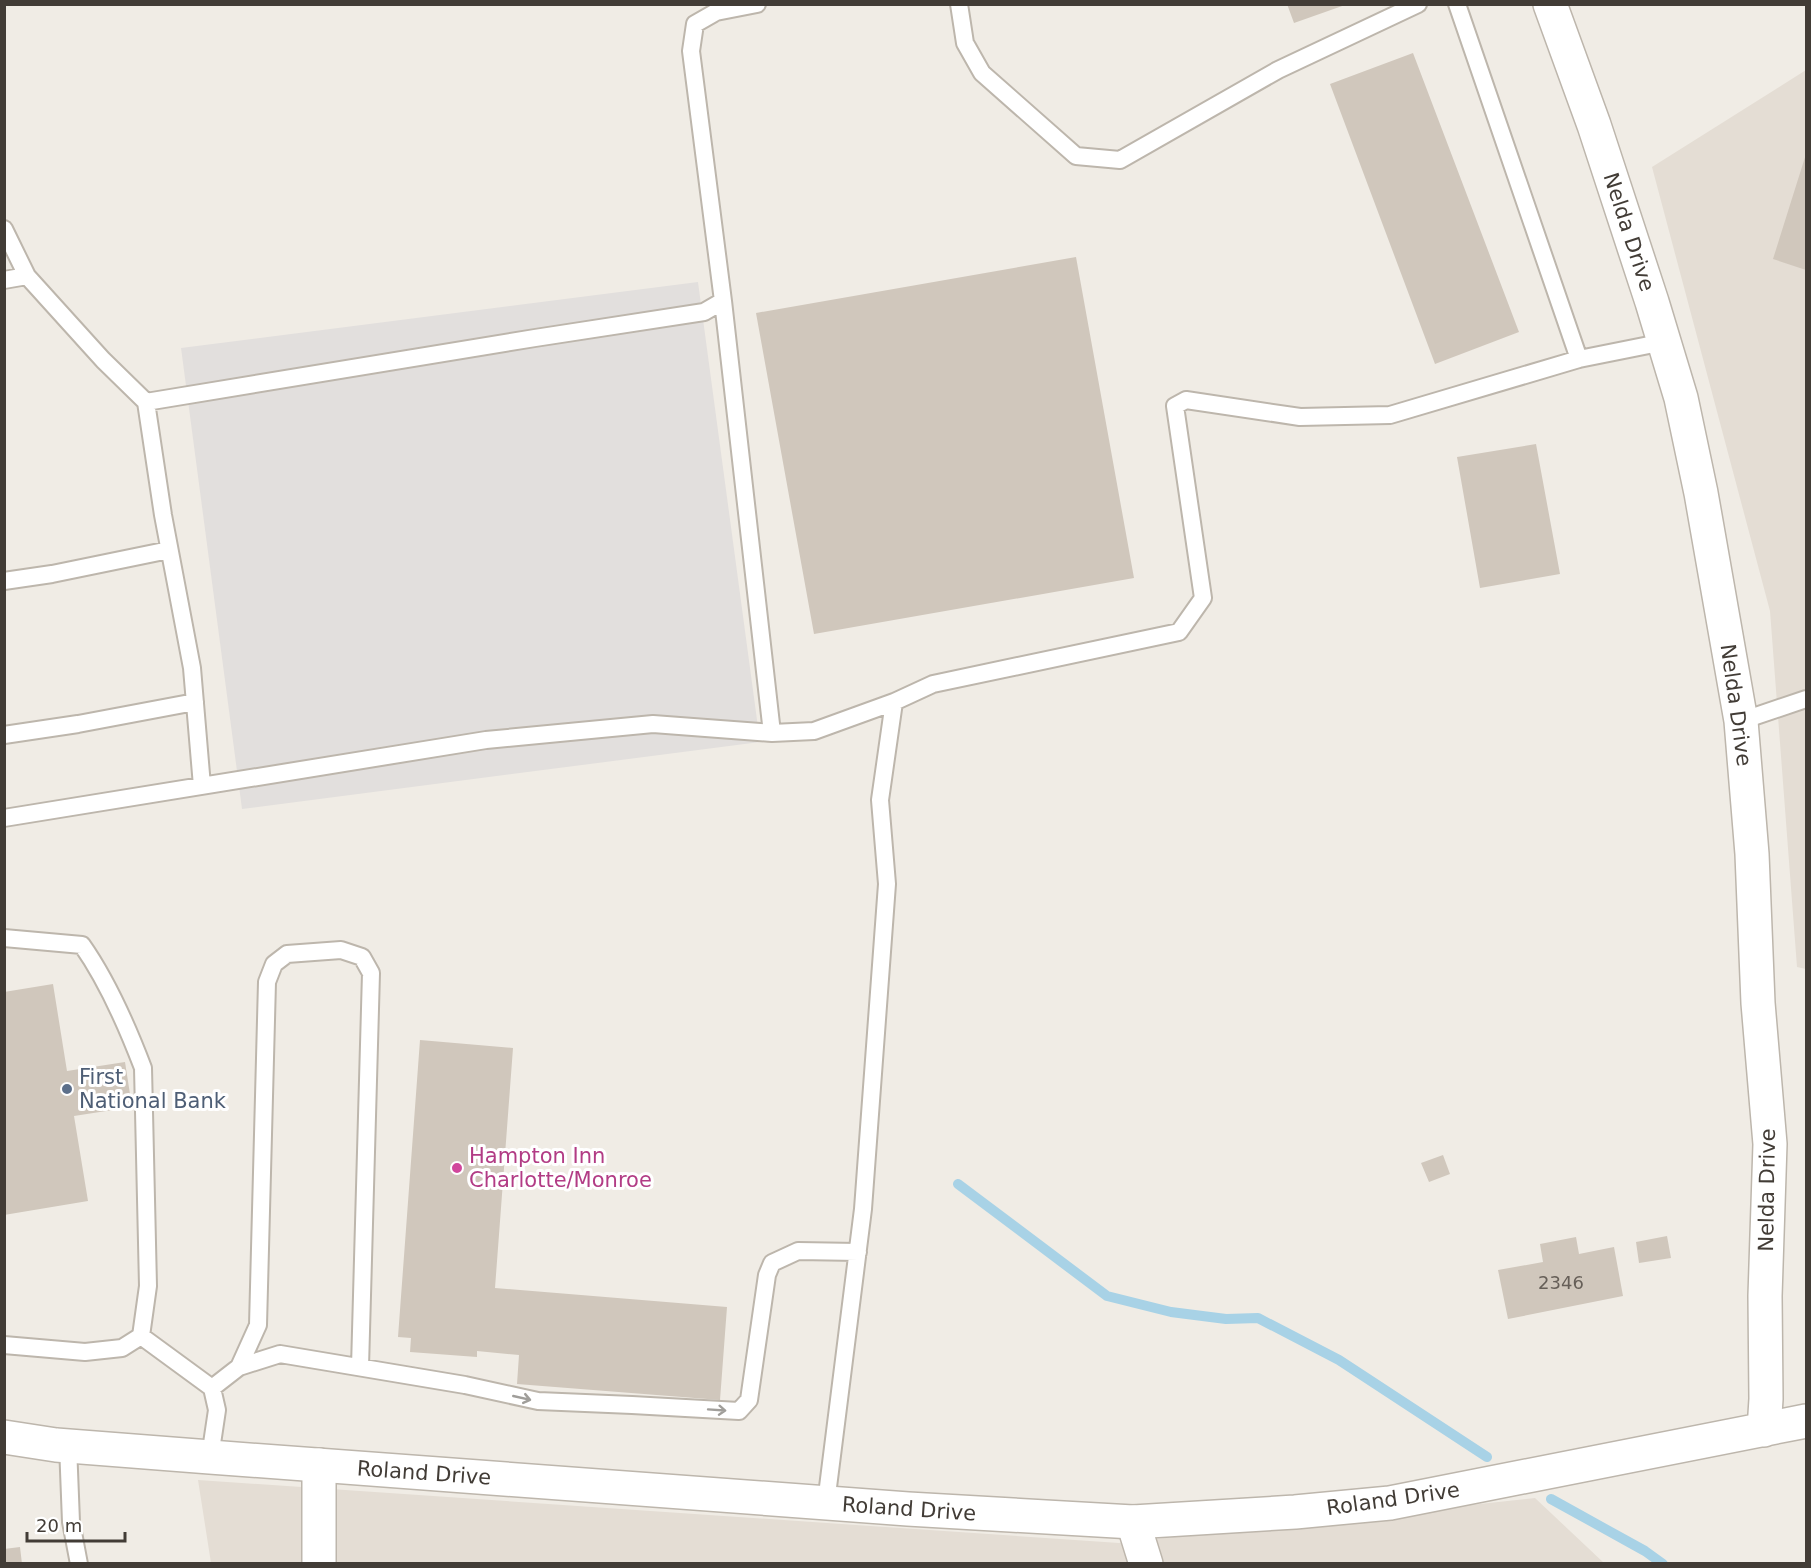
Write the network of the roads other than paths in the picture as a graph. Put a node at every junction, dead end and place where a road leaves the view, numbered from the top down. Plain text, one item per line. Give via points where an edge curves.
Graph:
1 (758, 4) edge
2 (959, 4) edge
3 (1418, 4) edge
4 (1457, 4) edge
5 (1550, 4) edge
6 (4, 229) edge
7 (27, 276) junction
8 (4, 280) edge
9 (723, 301) junction
10 (1664, 342) junction
11 (1579, 359) junction
12 (146, 402) junction
13 (170, 550) junction
14 (4, 581) edge
15 (1806, 699) edge
16 (195, 702) junction
17 (894, 702) junction
18 (1741, 721) junction
19 (772, 733) junction
20 (4, 735) edge
21 (202, 786) junction
22 (4, 818) edge
23 (4, 938) edge
24 (858, 1252) junction
25 (141, 1336) junction
26 (4, 1345) edge
27 (239, 1367) junction
28 (360, 1367) junction
29 (212, 1388) junction
30 (1806, 1421) edge
31 (1764, 1430) junction
32 (4, 1437) edge
33 (68, 1445) junction
34 (210, 1456) junction
35 (319, 1465) junction
36 (826, 1503) junction
37 (1132, 1522) junction
38 (79, 1563) edge
39 (319, 1563) edge
40 (1146, 1563) edge

1 - 9 lane via 716,12 695,24 691,51
2 - 3 lane via 965,43 982,73 1076,156 1120,160 1278,70
4 - 11 lane
5 - 10 street, Nelda Drive via 1594,125
6 - 7 lane
7 - 8 lane
7 - 12 lane
9 - 12 lane via 704,312
9 - 19 lane
10 - 11 lane
10 - 18 street, Nelda Drive via 1681,398 1701,494
11 - 17 lane via 1390,415 1300,417 1186,400 1175,406 1203,598 1179,632 933,684
12 - 13 lane
13 - 14 lane
13 - 16 lane
15 - 18 lane
16 - 20 lane
16 - 21 lane
17 - 19 lane via 814,731
17 - 24 lane via 880,800 887,884
18 - 31 street, Nelda Drive via 1770,1144
19 - 21 lane via 653,724 486,740
21 - 22 lane
23 - 25 lane via 82,945 94,962 143,1068 148,1286
28 -> 24 lane via 465,1384 537,1401 739,1411 749,1400 772,1263 798,1251
24 - 36 lane
25 - 26 lane via 122,1348 85,1352
25 - 29 lane
27 - 28 lane via 280,1354
27 - 28 lane via 258,1325 267,982 274,964 287,954 341,950 362,957 370,973
27 - 29 lane
29 - 34 lane via 217,1410
30 - 31 street, Roland Drive
31 - 37 street, Roland Drive via 1390,1503
32 - 33 street, Roland Drive
33 - 34 street, Roland Drive
33 - 38 lane via 71,1522
34 - 35 street, Roland Drive
35 - 36 street, Roland Drive
35 - 39 street
36 - 37 street, Roland Drive
37 - 40 street

